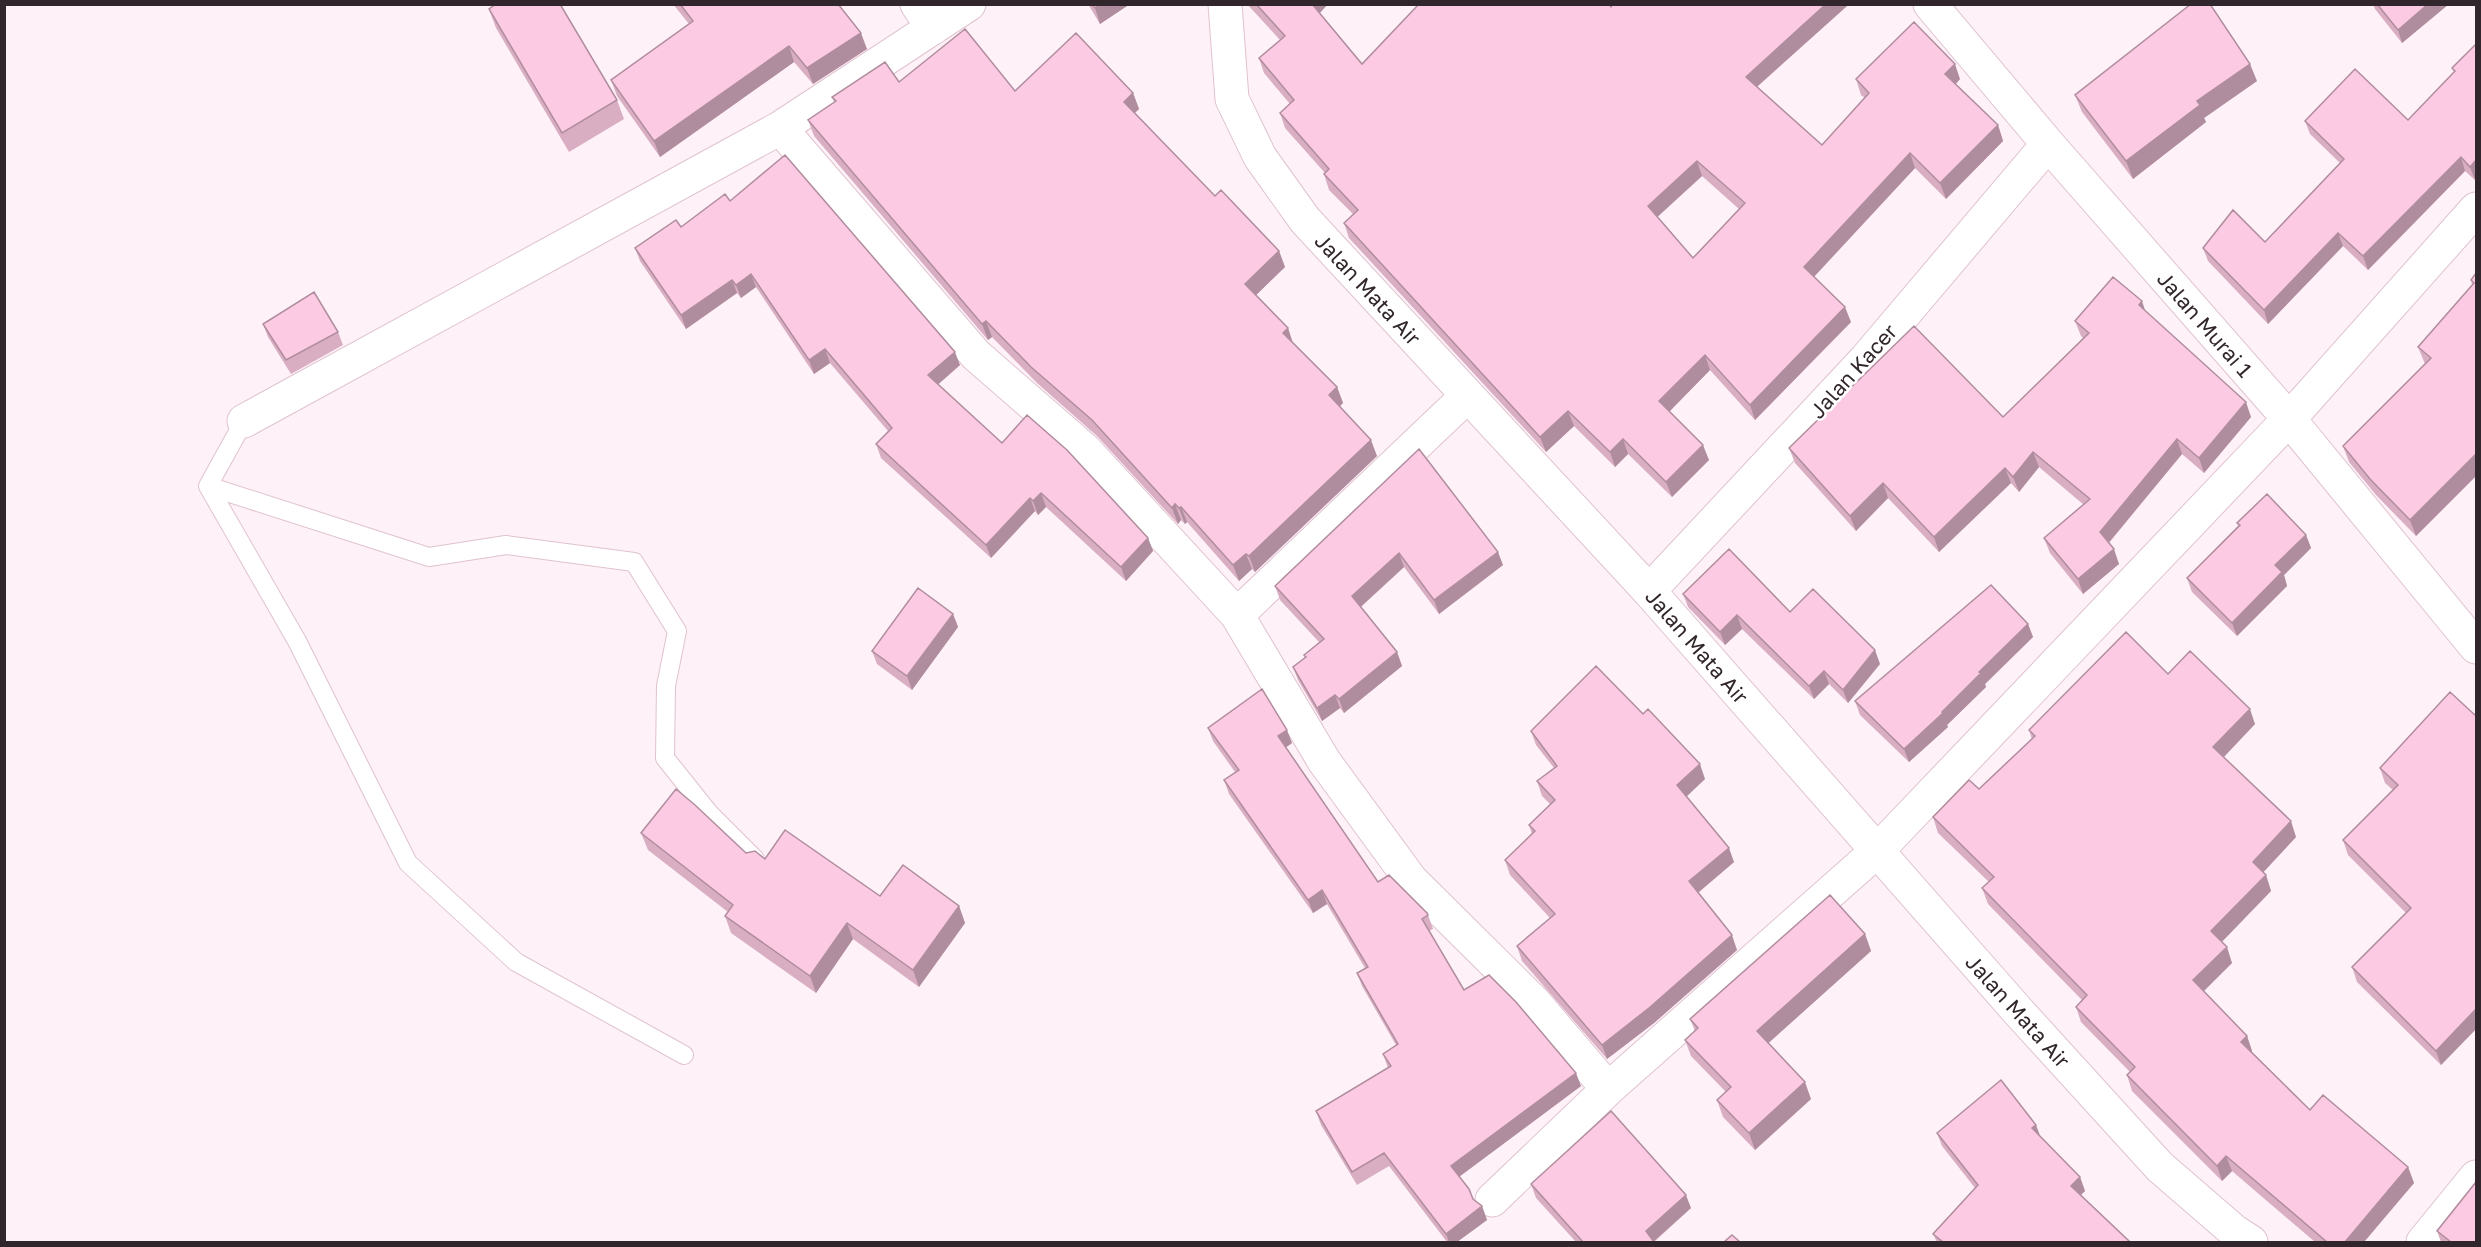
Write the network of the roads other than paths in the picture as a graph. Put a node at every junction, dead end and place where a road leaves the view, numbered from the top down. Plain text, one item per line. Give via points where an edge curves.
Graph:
1 (969, 4) edge
2 (1225, 4) edge
3 (1930, 4) edge
4 (925, 16) edge
5 (780, 128) junction
6 (2048, 144) junction
7 (2476, 209) edge
8 (1467, 396) junction
9 (2289, 419) junction
10 (244, 421) joint
11 (208, 486) junction
12 (1649, 591) junction
13 (1238, 615) junction
14 (2476, 647) edge
15 (1877, 851) junction
16 (755, 859) edge
17 (684, 1055) dead end
18 (1608, 1089) junction
19 (2476, 1177) edge
20 (1492, 1200) dead end
21 (2251, 1242) edge
22 (2423, 1242) edge

1 - 4 street
2 - 8 street, Jalan Mata Air via 1232,99 1260,157 1305,220
3 - 6 street, Jalan Murai 1
4 - 5 street
5 - 10 street
5 - 13 street via 976,355 1085,450
6 - 9 street, Jalan Murai 1
6 - 12 street, Jalan Kacer via 1866,359
7 - 9 street
8 - 12 street, Jalan Mata Air
8 - 13 street
9 - 14 street, Jalan Murai 1
9 - 15 street
10 - 11 lane
11 - 16 lane via 429,557 506,545 634,562 677,631 666,686 665,758 709,813
11 - 17 lane via 297,640 408,863 516,962
12 - 15 street, Jalan Mata Air
13 - 18 street via 1324,761 1411,880 1535,1003
15 - 18 street
15 - 21 street, Jalan Mata Air via 2160,1167
18 - 20 street
19 - 22 street

